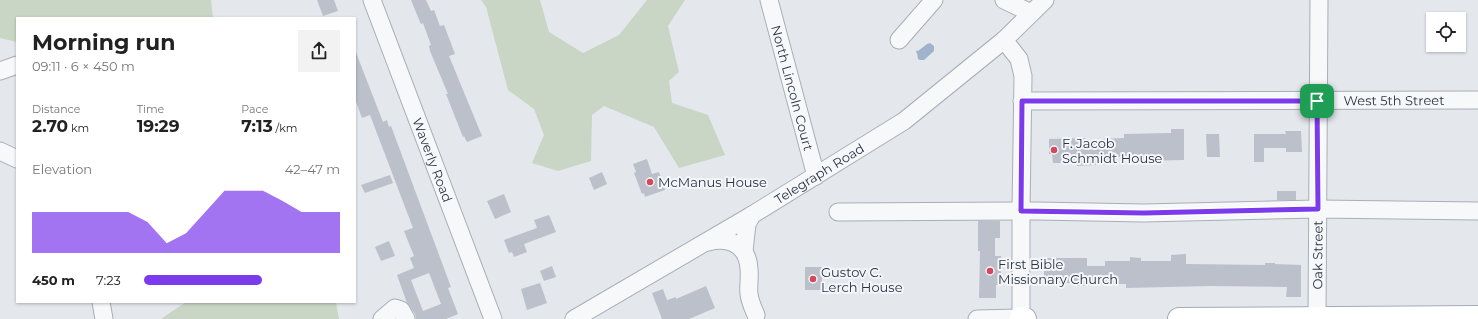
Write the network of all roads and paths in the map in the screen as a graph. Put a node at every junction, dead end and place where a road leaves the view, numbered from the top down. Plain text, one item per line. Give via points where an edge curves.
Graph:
1 (372, 0) edge
2 (769, 0) edge
3 (934, 0) edge
4 (1004, 0) edge
5 (1044, 0) edge
6 (1319, 0) edge
7 (1031, 13) junction
8 (899, 40) dead end
9 (1004, 40) junction
10 (16, 65) edge
11 (0, 71) edge
12 (1478, 100) edge
13 (1022, 101) junction
14 (1317, 101) junction
15 (0, 151) edge
16 (16, 159) edge
17 (816, 176) junction
18 (1318, 209) junction
19 (1478, 210) edge
20 (1021, 211) junction
21 (838, 212) dead end
22 (752, 215) junction
23 (705, 243) junction
24 (744, 251) junction
25 (101, 303) edge
26 (1478, 317) edge
27 (755, 318) edge
28 (1317, 318) edge
29 (104, 319) edge
30 (382, 319) edge
31 (406, 319) edge
32 (493, 319) edge
33 (574, 319) edge
34 (977, 319) edge
35 (1023, 319) edge
36 (1179, 319) edge

1 - 32 street, Waverly Road
2 - 17 street, North Lincoln Court
3 - 8 street
4 - 7 street
5 - 7 street, Telegraph Road
6 - 14 street, Oak Street
7 - 9 street, Telegraph Road
9 - 13 street via 1019,59 1024,76
9 - 17 street, Telegraph Road via 904,121
10 - 11 street
12 - 14 street, West 5th Street
13 - 14 street, West 5th Street
13 - 20 street
14 - 18 street, Oak Street
15 - 16 street
17 - 22 street, Telegraph Road
18 - 19 street
18 - 20 street via 1144,213
18 - 28 street, Oak Street
20 - 21 street
20 - 35 street
22 - 23 street, Telegraph Road
22 - 24 street
23 - 24 street via 725,240
23 - 33 street, Telegraph Road
24 - 27 street via 749,268 749,293
25 - 29 street
26 - 28 main road
28 - 36 main road
30 - 31 street via 395,308 401,310
34 - 35 street

